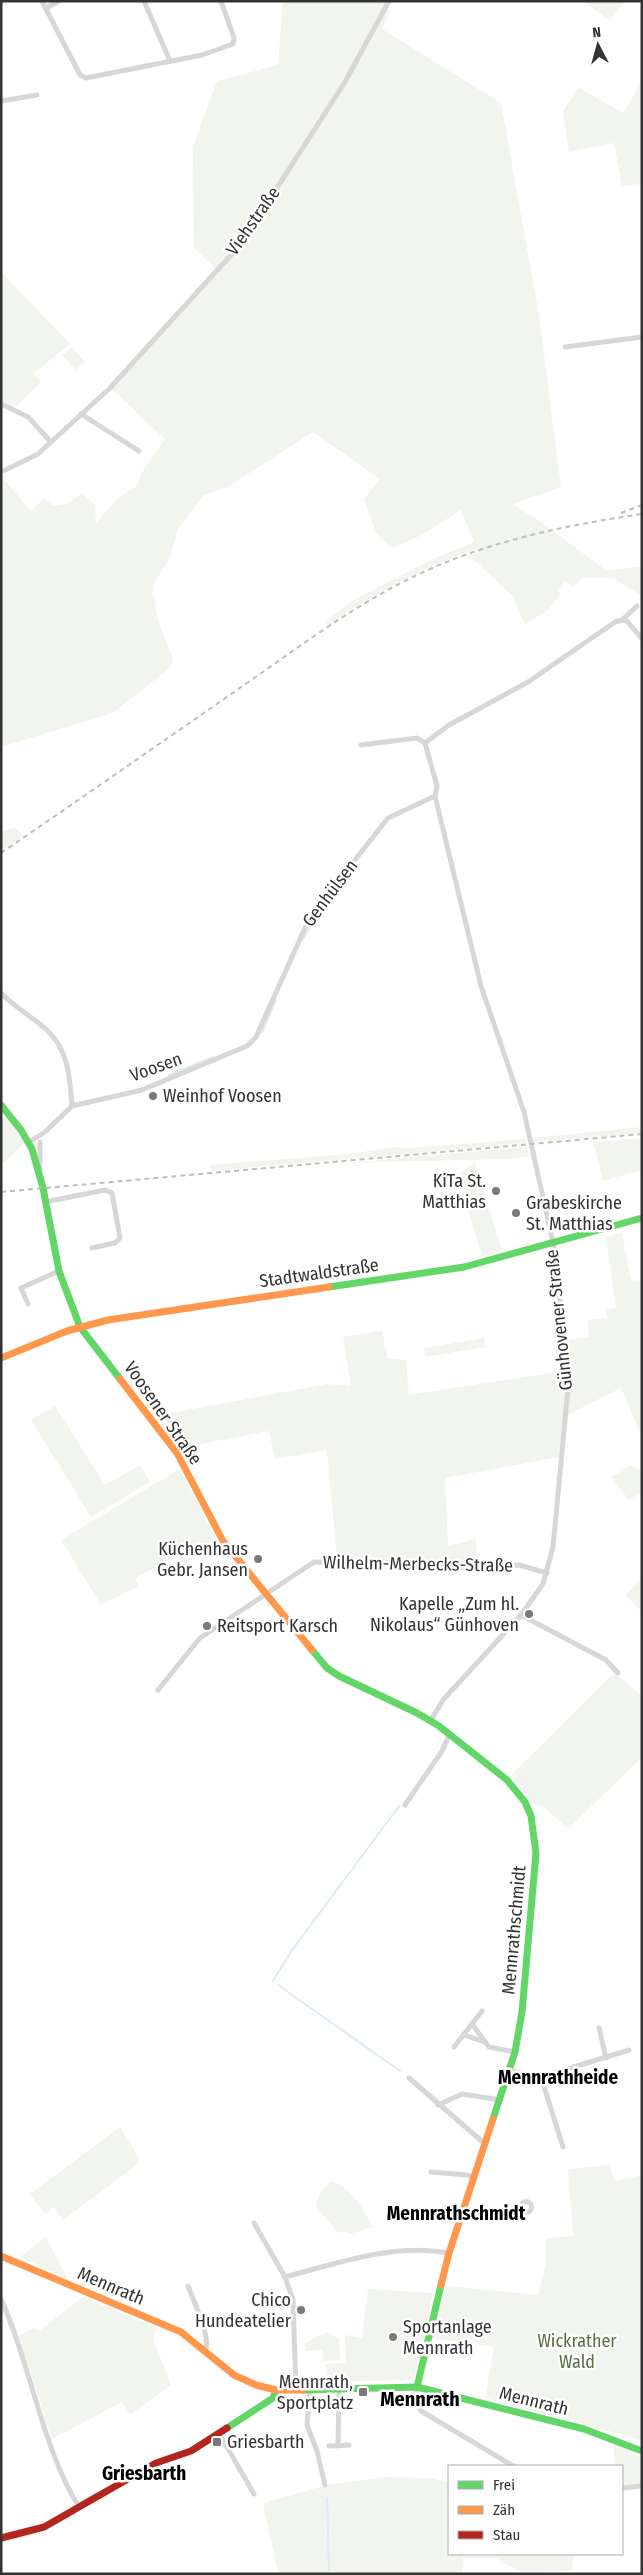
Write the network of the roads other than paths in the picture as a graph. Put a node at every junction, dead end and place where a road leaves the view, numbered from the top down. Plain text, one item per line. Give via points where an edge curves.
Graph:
1 (42, 1) edge
2 (59, 1) edge
3 (144, 1) edge
4 (221, 1) edge
5 (389, 1) edge
6 (46, 8) junction
7 (170, 61) junction
8 (37, 96) dead end
9 (1, 101) edge
10 (642, 337) edge
11 (565, 347) dead end
12 (1, 404) edge
13 (81, 414) junction
14 (51, 442) junction
15 (139, 451) dead end
16 (1, 472) edge
17 (636, 606) dead end
18 (622, 620) junction
19 (642, 639) edge
20 (425, 743) junction
21 (361, 745) dead end
22 (435, 796) junction
23 (1, 993) edge
24 (247, 1046) joint
25 (1, 1105) edge
26 (72, 1106) junction
27 (45, 1132) junction
28 (28, 1142) junction
29 (40, 1142) junction
30 (32, 1149) junction
31 (40, 1172) junction
32 (45, 1202) junction
33 (642, 1218) edge
34 (552, 1244) junction
35 (92, 1248) dead end
36 (59, 1271) junction
37 (28, 1304) dead end
38 (80, 1327) junction
39 (1, 1358) edge
40 (547, 1573) junction
41 (268, 1593) junction
42 (521, 1615) junction
43 (618, 1673) dead end
44 (158, 1690) dead end
45 (431, 1720) junction
46 (449, 1736) junction
47 (405, 1805) dead end
48 (530, 1811) joint
49 (482, 2010) dead end
50 (472, 2024) junction
51 (599, 2028) dead end
52 (464, 2035) junction
53 (485, 2042) junction
54 (454, 2048) dead end
55 (629, 2050) dead end
56 (516, 2052) junction
57 (606, 2058) junction
58 (511, 2071) junction
59 (541, 2077) junction
60 (408, 2078) dead end
61 (501, 2100) junction
62 (438, 2105) junction
63 (485, 2144) junction
64 (563, 2147) dead end
65 (431, 2172) dead end
66 (474, 2179) junction
67 (463, 2211) junction
68 (524, 2212) dead end
69 (254, 2223) dead end
70 (449, 2253) junction
71 (1, 2256) edge
72 (285, 2277) junction
73 (188, 2286) dead end
74 (1, 2299) edge
75 (205, 2351) junction
76 (418, 2387) junction
77 (339, 2388) junction
78 (276, 2390) junction
79 (296, 2390) junction
80 (310, 2390) junction
81 (219, 2433) junction
82 (349, 2445) dead end
83 (329, 2446) dead end
84 (338, 2446) junction
85 (642, 2451) edge
86 (511, 2465) edge
87 (325, 2484) dead end
88 (642, 2486) edge
89 (623, 2488) edge
90 (254, 2494) dead end
91 (80, 2507) junction
92 (1, 2538) edge

1 - 6 street
2 - 6 street
3 - 7 street
4 - 7 street via 234,38 233,44 202,55
5 - 13 street, Viehstraße via 349,75 251,231 110,388
6 - 7 street via 80,75 86,78
8 - 9 street
10 - 11 street
12 - 14 street via 28,417
13 - 14 street, Viehstraße
13 - 15 street
14 - 16 street, Viehstraße via 38,454
17 - 18 street
18 - 19 street via 627,621
18 - 20 street via 528,682 450,725
20 - 21 street via 417,738
20 - 22 street via 437,786
22 - 24 street, Genhülsen via 388,818 310,917 256,1037
22 - 34 street, Günhovener Straße via 481,986 524,1112
23 - 26 street via 48,1031 59,1045 70,1074
24 - 26 street, Voosen via 142,1090
25 - 28 street
26 - 27 street
27 - 28 street
27 - 29 street
28 - 30 street
29 - 30 street
29 - 31 street
30 - 31 street
31 - 32 street
32 - 35 street via 105,1190 112,1193 120,1238 115,1243
32 - 36 street
33 - 34 street, Stadtwaldstraße
34 - 38 street, Stadtwaldstraße via 464,1267 137,1315
34 - 40 street, Günhovener Straße via 556,1256 568,1388
36 - 37 street via 22,1288
36 - 38 street
38 - 39 street, Stadtwaldstraße
38 - 41 street, Voosener Straße via 176,1453 223,1541
40 - 41 street, Wilhelm-Merbecks-Straße via 519,1565 467,1568 325,1561 314,1562
40 - 42 street, Günhovener Straße via 544,1584
41 - 44 street via 200,1638
41 - 45 street, Voosener Straße via 327,1668 342,1679
42 - 43 street via 606,1660
42 - 45 street, Günhovener Straße via 443,1700
45 - 46 street, Voosener Straße
46 - 47 street
46 - 48 street, Voosener Straße via 504,1776 520,1792
48 - 56 street, Mennrathschmidt via 536,1853
49 - 50 street, Mennrathschmidt
50 - 52 street, Mennrathschmidt
50 - 53 street
51 - 57 street
52 - 53 street
52 - 54 street, Mennrathschmidt
53 - 56 street via 489,2047
55 - 57 street
56 - 58 street, Mennrathschmidt
57 - 59 street
58 - 59 street
58 - 61 street, Mennrathschmidt
59 - 64 street
60 - 62 street
61 - 62 street via 462,2094
61 - 63 street, Mennrathschmidt
62 - 63 street
63 - 66 street, Mennrathschmidt
65 - 66 street via 468,2175
66 - 67 street, Mennrathschmidt
67 - 68 street via 500,2218
67 - 70 street, Mennrathschmidt
69 - 72 street
70 - 72 street via 372,2254
70 - 76 street, Mennrathschmidt
71 - 75 street, Mennrath via 181,2332
72 - 79 street via 295,2317
73 - 75 street via 205,2332
74 - 91 street via 20,2345 56,2457
75 - 78 street, Mennrath via 234,2375
76 - 77 street, Mennrath
76 - 85 street, Mennrath via 584,2429
76 - 86 street via 415,2400 421,2411
77 - 80 street, Mennrath
77 - 84 street
78 - 79 street, Mennrath
78 - 81 street via 273,2398
79 - 80 street, Mennrath
80 - 87 street via 307,2425
81 - 90 street
81 - 91 street via 191,2451 156,2463
82 - 84 street
83 - 84 street
88 - 89 street
91 - 92 street via 44,2527

